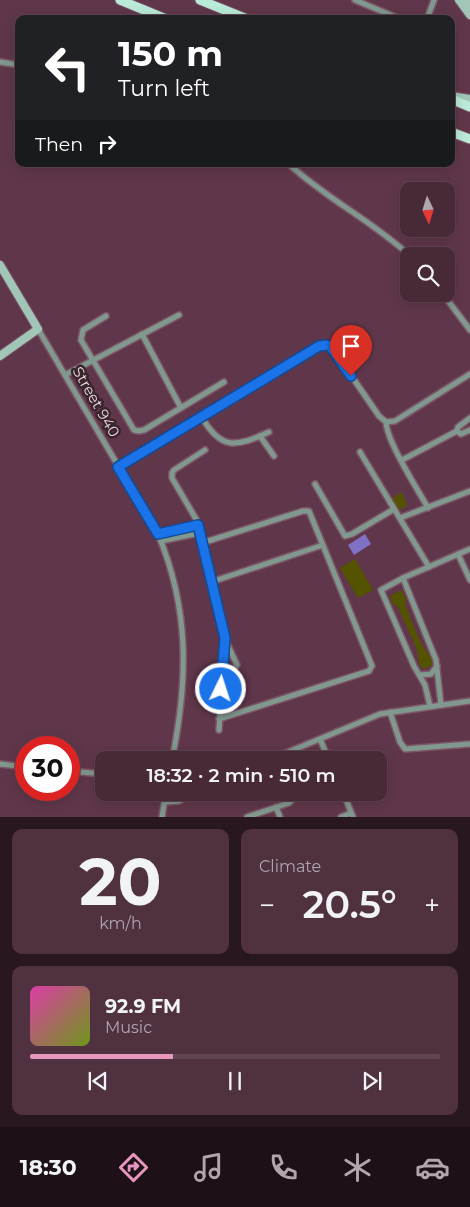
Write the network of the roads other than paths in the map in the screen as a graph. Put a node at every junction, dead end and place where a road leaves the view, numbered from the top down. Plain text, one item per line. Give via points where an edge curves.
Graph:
1 (113, 0) edge
2 (120, 0) edge
3 (200, 0) edge
4 (356, 0) edge
5 (434, 0) edge
6 (459, 0) edge
7 (466, 0) edge
8 (470, 6) edge
9 (142, 15) edge
10 (156, 15) edge
11 (237, 15) edge
12 (391, 15) edge
13 (428, 15) edge
14 (470, 15) edge
15 (0, 62) edge
16 (15, 64) edge
17 (455, 97) edge
18 (455, 99) edge
19 (470, 99) edge
20 (470, 107) edge
21 (455, 133) edge
22 (470, 139) edge
23 (292, 167) edge
24 (400, 247) edge
25 (0, 265) edge
26 (450, 302) edge
27 (179, 315) dead end
28 (106, 316) dead end
29 (38, 329) junction
30 (470, 330) edge
31 (142, 334) junction
32 (0, 356) edge
33 (92, 360) junction
34 (470, 374) edge
35 (65, 375) junction
36 (224, 382) dead end
37 (181, 408) junction
38 (201, 416) junction
39 (470, 418) edge
40 (386, 422) junction
41 (470, 430) edge
42 (457, 431) junction
43 (269, 432) dead end
44 (260, 436) junction
45 (205, 450) dead end
46 (360, 452) dead end
47 (274, 456) dead end
48 (402, 460) junction
49 (118, 467) junction
50 (314, 484) dead end
51 (470, 490) edge
52 (428, 508) junction
53 (394, 510) junction
54 (400, 518) junction
55 (198, 525) junction
56 (199, 533) junction
57 (158, 534) junction
58 (161, 541) junction
59 (202, 543) junction
60 (323, 545) junction
61 (470, 549) edge
62 (458, 554) junction
63 (429, 567) junction
64 (403, 578) junction
65 (470, 580) edge
66 (211, 582) junction
67 (225, 638) junction
68 (437, 666) junction
69 (222, 674) junction
70 (420, 675) junction
71 (470, 701) edge
72 (441, 705) junction
73 (430, 706) junction
74 (390, 712) junction
75 (219, 719) junction
76 (219, 730) dead end
77 (320, 739) junction
78 (470, 744) edge
79 (173, 751) edge
80 (294, 751) edge
81 (325, 751) edge
82 (0, 764) edge
83 (15, 766) edge
84 (80, 772) edge
85 (95, 773) edge
86 (172, 801) edge
87 (291, 801) edge
88 (347, 801) edge
89 (165, 802) joint
90 (276, 807) junction
91 (352, 815) edge
92 (162, 817) edge
93 (247, 817) edge
94 (280, 817) edge
95 (341, 817) edge

1 - 9 main road
2 - 10 main road
3 - 11 main road
4 - 12 street
5 - 13 street
6 - 14 street
7 - 8 street
15 - 16 street
17 - 19 street
18 - 20 main road
21 - 22 main road
23 - 24 street
25 - 29 street, Street 940
26 - 30 street
27 - 31 street
28 - 33 street via 81,334
29 - 32 street
29 - 35 street, Street 940
31 - 33 street
31 - 37 street
33 - 35 street
33 - 37 street via 134,430 142,431
34 - 40 street via 395,421
35 - 49 street, Street 940
36 - 37 street
38 - 40 street via 319,346 326,345 333,349
38 - 44 street via 215,436 222,440 236,444
38 - 49 street
39 - 42 street via 458,426
40 - 48 street
41 - 42 street via 461,434
42 - 48 street
43 - 44 street
44 - 47 street
45 - 55 street via 172,473 174,483
46 - 53 street
48 - 52 street
49 - 57 street, Street 940
50 - 53 street via 345,536
51 - 52 street
52 - 54 street
53 - 54 street
54 - 63 street
55 - 56 street
55 - 57 street
56 - 58 street
56 - 59 street
57 - 58 street, Street 940
58 - 79 street, Street 940 via 182,623 182,694
59 - 60 street via 306,510 311,513
59 - 66 street
60 - 66 street
60 - 75 street via 372,663 371,669
61 - 62 street
62 - 63 street
62 - 65 street
63 - 64 street
64 - 68 street
64 - 70 street via 381,589 381,592
66 - 67 street
67 - 69 street
67 - 69 street via 237,666
68 - 70 street via 431,674
68 - 72 street
69 - 75 street
70 - 73 street
71 - 72 street
72 - 73 street
73 - 74 street
74 - 77 street
74 - 78 street via 400,742 406,749
75 - 76 street
77 - 80 street
77 - 81 street
82 - 83 street
84 - 85 street
86 - 89 street
87 - 90 street
88 - 91 street
89 - 92 street
90 - 93 street
90 - 94 street
91 - 95 street

